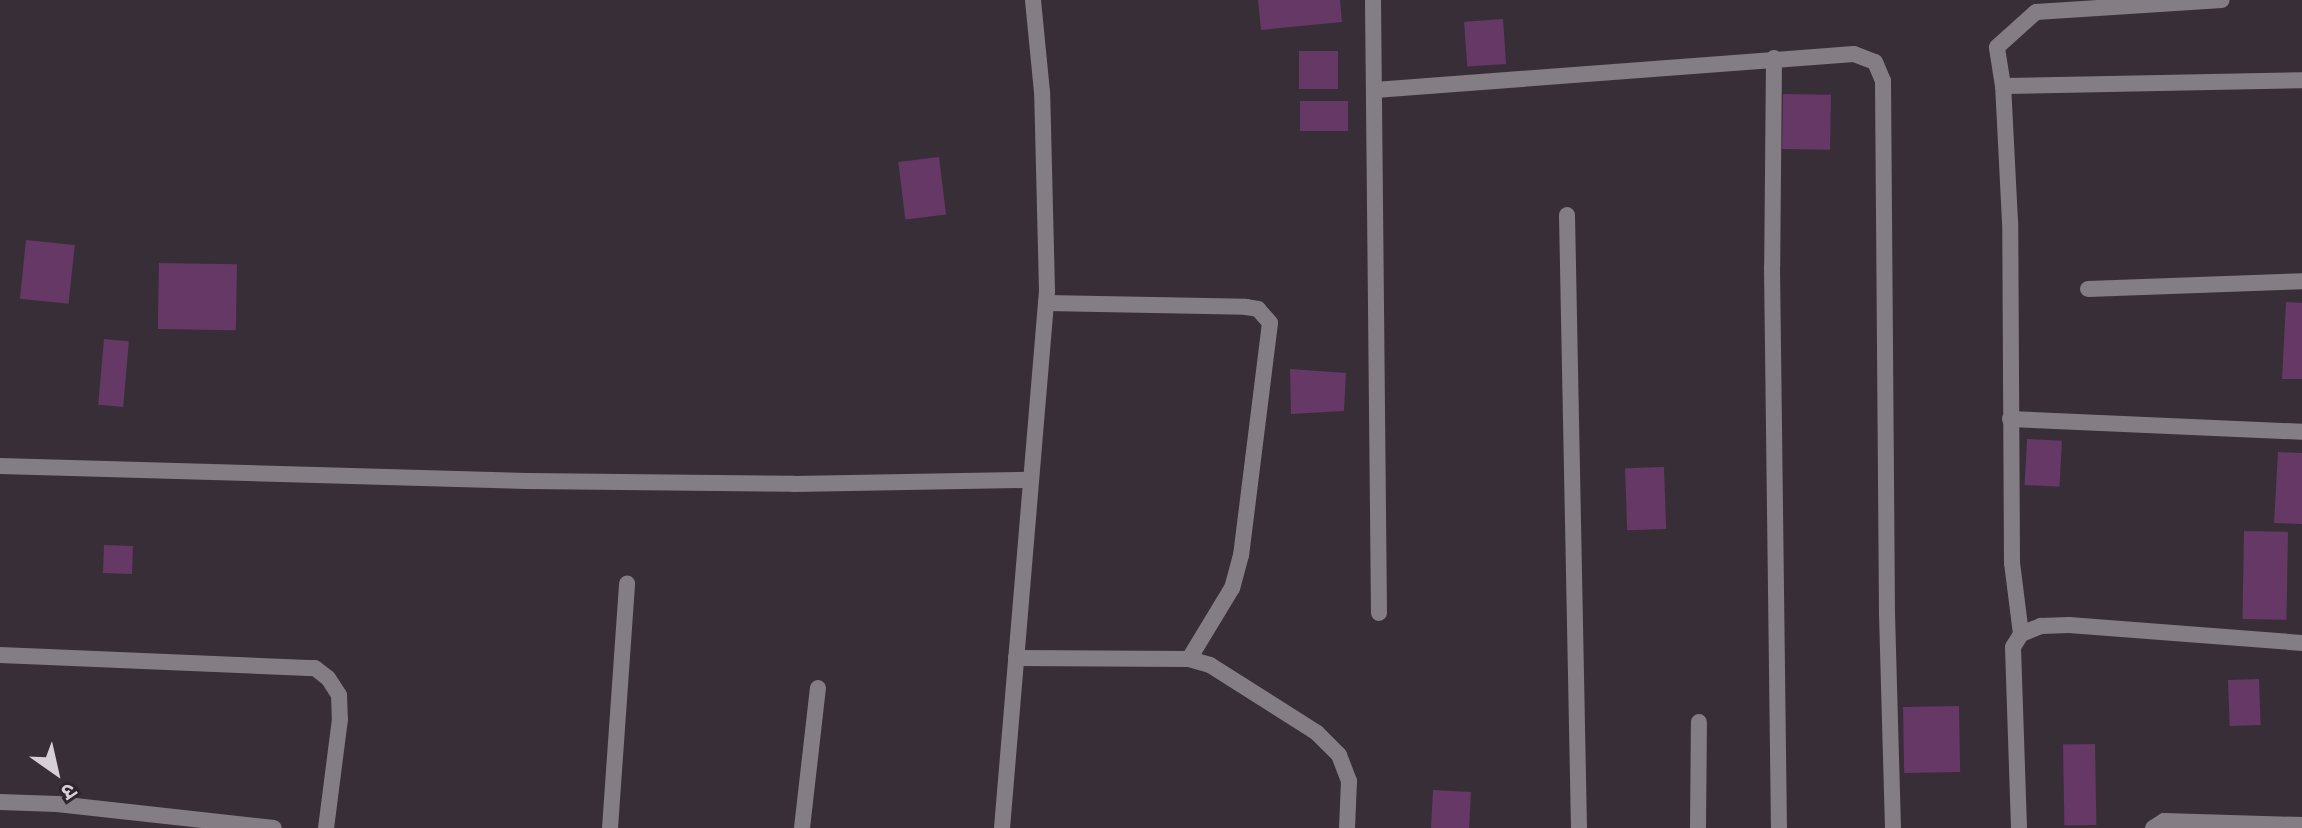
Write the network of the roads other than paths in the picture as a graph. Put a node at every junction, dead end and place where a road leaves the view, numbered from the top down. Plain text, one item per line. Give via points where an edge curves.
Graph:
1 (1033, 0) edge
2 (1373, 0) edge
3 (2222, 0) edge
4 (1774, 58) junction
5 (2302, 80) edge
6 (2003, 86) junction
7 (1375, 90) junction
8 (1567, 215) dead end
9 (2302, 281) edge
10 (2088, 289) dead end
11 (1046, 303) junction
12 (2010, 419) junction
13 (2302, 432) edge
14 (0, 466) edge
15 (1031, 480) junction
16 (627, 584) dead end
17 (1379, 613) dead end
18 (2021, 634) junction
19 (2302, 643) edge
20 (0, 655) edge
21 (1016, 658) junction
22 (1189, 659) junction
23 (818, 688) dead end
24 (1699, 722) dead end
25 (0, 802) edge
26 (204, 824) edge
27 (2302, 825) edge
28 (274, 828) edge
29 (326, 828) edge
30 (610, 828) edge
31 (802, 828) edge
32 (1002, 828) edge
33 (1347, 828) edge
34 (1579, 828) edge
35 (1698, 828) edge
36 (1779, 828) edge
37 (1893, 828) edge
38 (2019, 828) edge
39 (2153, 828) edge

1 - 11 street via 1042,92
2 - 7 street
3 - 6 street via 2036,12 1997,47
4 - 7 street
4 - 36 street
4 - 37 street via 1854,54 1875,62 1883,81
5 - 6 street
6 - 12 street via 2010,222
7 - 17 street
8 - 34 street
9 - 10 street
11 - 15 street
11 - 22 street via 1246,307 1258,309 1270,323 1241,555 1232,588
12 - 13 street
12 - 18 street via 2012,563
14 - 15 street via 527,481
15 - 21 street
16 - 30 street
18 - 19 street via 2041,626 2069,625
18 - 38 street via 2013,647
20 - 29 street via 315,668 339,695
21 - 22 street
21 - 32 street
22 - 33 street via 1210,665 1289,713 1339,755 1349,781
23 - 31 street
24 - 35 street
25 - 26 street via 57,804
26 - 28 street
27 - 39 street via 2164,821

